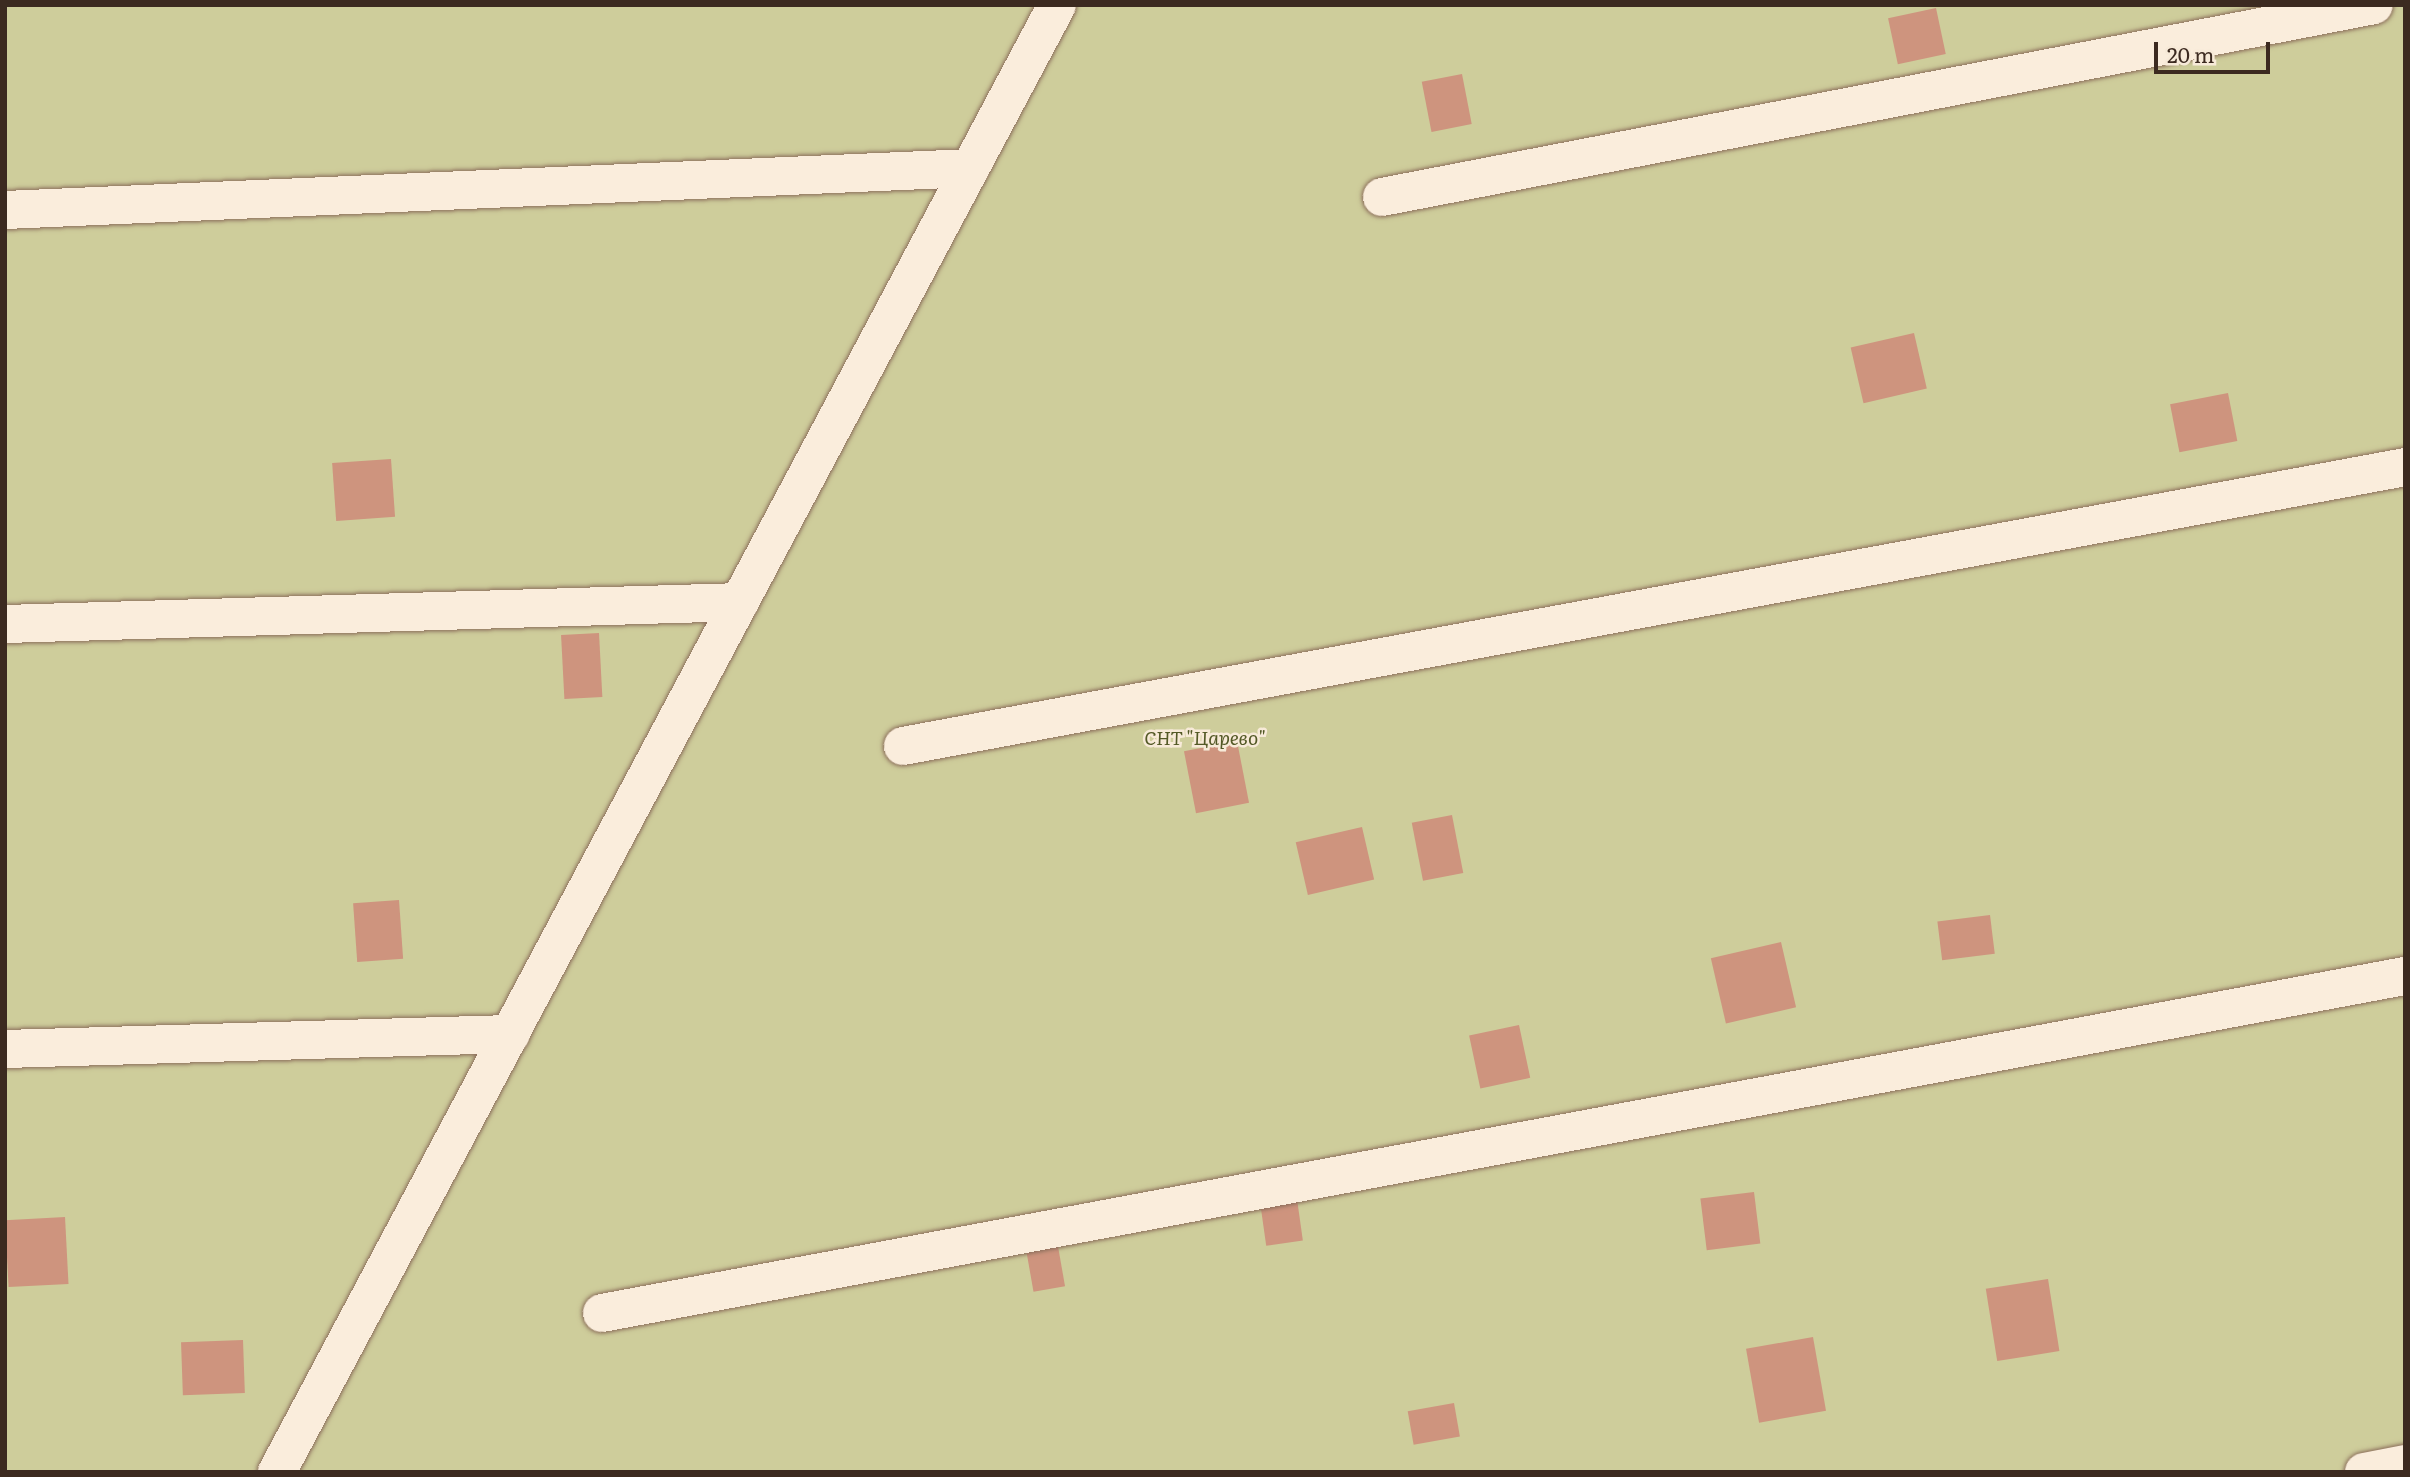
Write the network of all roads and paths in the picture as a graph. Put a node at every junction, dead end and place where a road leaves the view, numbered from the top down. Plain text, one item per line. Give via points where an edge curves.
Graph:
1 (1057, 5) edge
2 (2374, 5) edge
3 (970, 168) junction
4 (1382, 197) dead end
5 (5, 210) edge
6 (2405, 467) edge
7 (740, 602) junction
8 (5, 624) edge
9 (903, 746) dead end
10 (2405, 976) edge
11 (511, 1034) junction
12 (5, 1049) edge
13 (603, 1313) dead end
14 (2405, 1464) edge
15 (277, 1472) edge
16 (2364, 1472) edge

1 - 3 street
2 - 4 street
3 - 5 street
3 - 7 street
6 - 9 street
7 - 8 street
7 - 11 street
10 - 13 street
11 - 12 street
11 - 15 street
14 - 16 street

